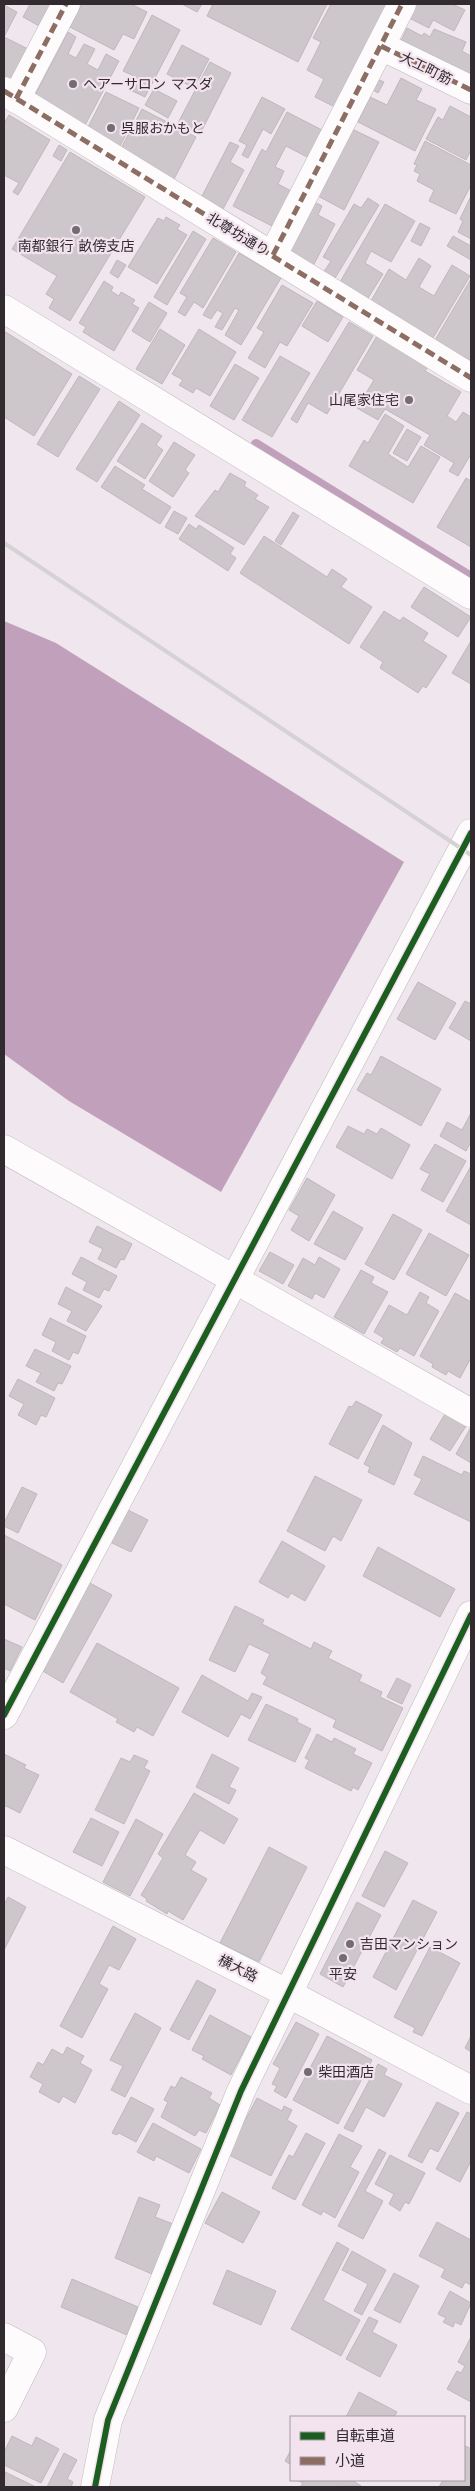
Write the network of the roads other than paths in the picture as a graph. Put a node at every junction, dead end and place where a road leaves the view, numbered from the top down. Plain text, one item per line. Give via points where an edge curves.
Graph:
1 (66, 4) edge
2 (402, 4) edge
3 (381, 46) junction
4 (471, 90) edge
5 (10, 95) edge
6 (273, 255) junction
7 (4, 309) edge
8 (471, 378) edge
9 (471, 595) edge
10 (471, 833) edge
11 (4, 1149) edge
12 (234, 1280) junction
13 (471, 1413) edge
14 (471, 1615) edge
15 (4, 1715) edge
16 (4, 1850) edge
17 (287, 1993) junction
18 (471, 2090) edge
19 (4, 2337) edge
20 (4, 2408) edge
21 (95, 2487) edge

1 - 5 street
2 - 3 street
3 - 4 street, 大工町筋
3 - 6 street
5 - 6 street, 北尊坊通り
6 - 8 street, 北尊坊通り
7 - 9 street
10 - 12 street
11 - 12 street
12 - 13 street
12 - 15 street
14 - 17 street
16 - 17 street, 横大路
17 - 18 street, 横大路
17 - 21 street via 241,2092 126,2372 108,2420
19 - 20 street via 32,2352

